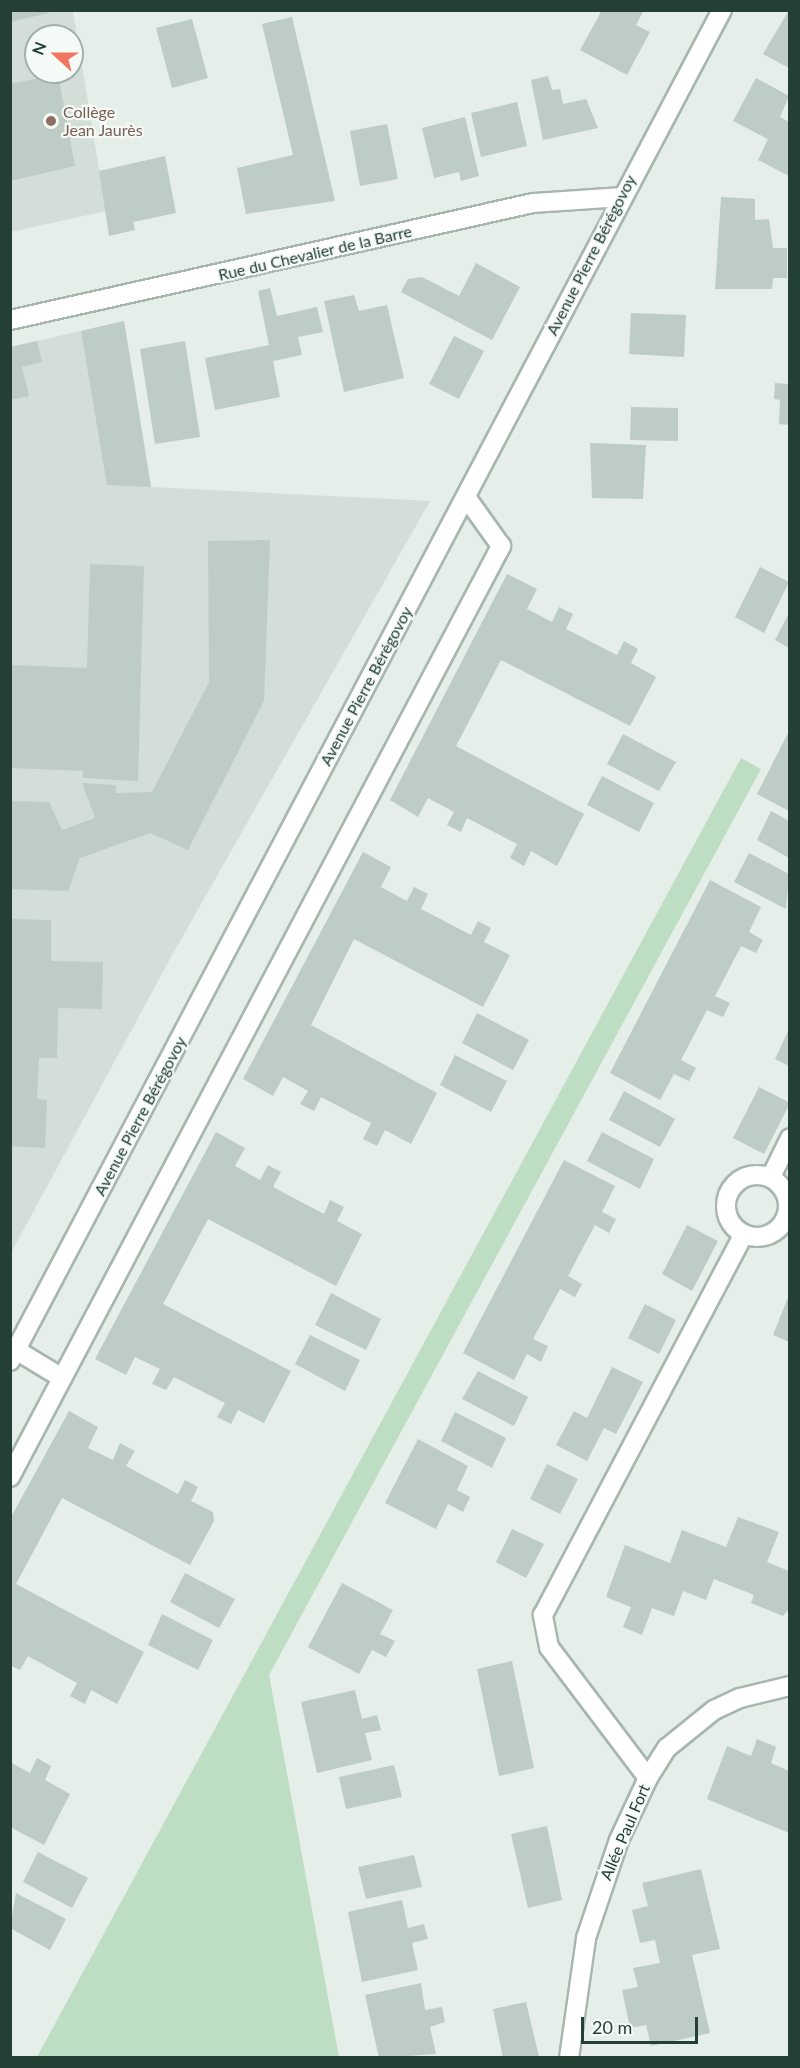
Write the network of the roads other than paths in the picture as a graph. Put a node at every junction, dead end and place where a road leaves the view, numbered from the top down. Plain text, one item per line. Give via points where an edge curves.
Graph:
1 (722, 10) edge
2 (621, 197) junction
3 (10, 320) edge
4 (466, 497) junction
5 (789, 1138) edge
6 (771, 1177) junction
7 (788, 1220) edge
8 (743, 1235) junction
9 (13, 1356) edge
10 (62, 1378) junction
11 (10, 1477) edge
12 (789, 1686) edge
13 (648, 1778) junction
14 (569, 2058) edge

1 - 2 street, Avenue Pierre Bérégovoy
2 - 3 street, Rue du Chevalier de la Barre via 533,203
2 - 4 street, Avenue Pierre Bérégovoy
4 - 9 street, Avenue Pierre Bérégovoy
4 - 10 street via 501,546
5 - 6 street
6 - 7 street via 783,1188 789,1204
6 - 8 street via 757,1174 741,1179 729,1191 725,1207 730,1222
7 - 8 street via 775,1232 757,1238
8 - 13 street via 543,1615 549,1647
9 - 10 street
10 - 11 street
12 - 13 street, Allée Paul Fort via 740,1698 714,1710 667,1748
13 - 14 street, Allée Paul Fort via 619,1840 586,1938

